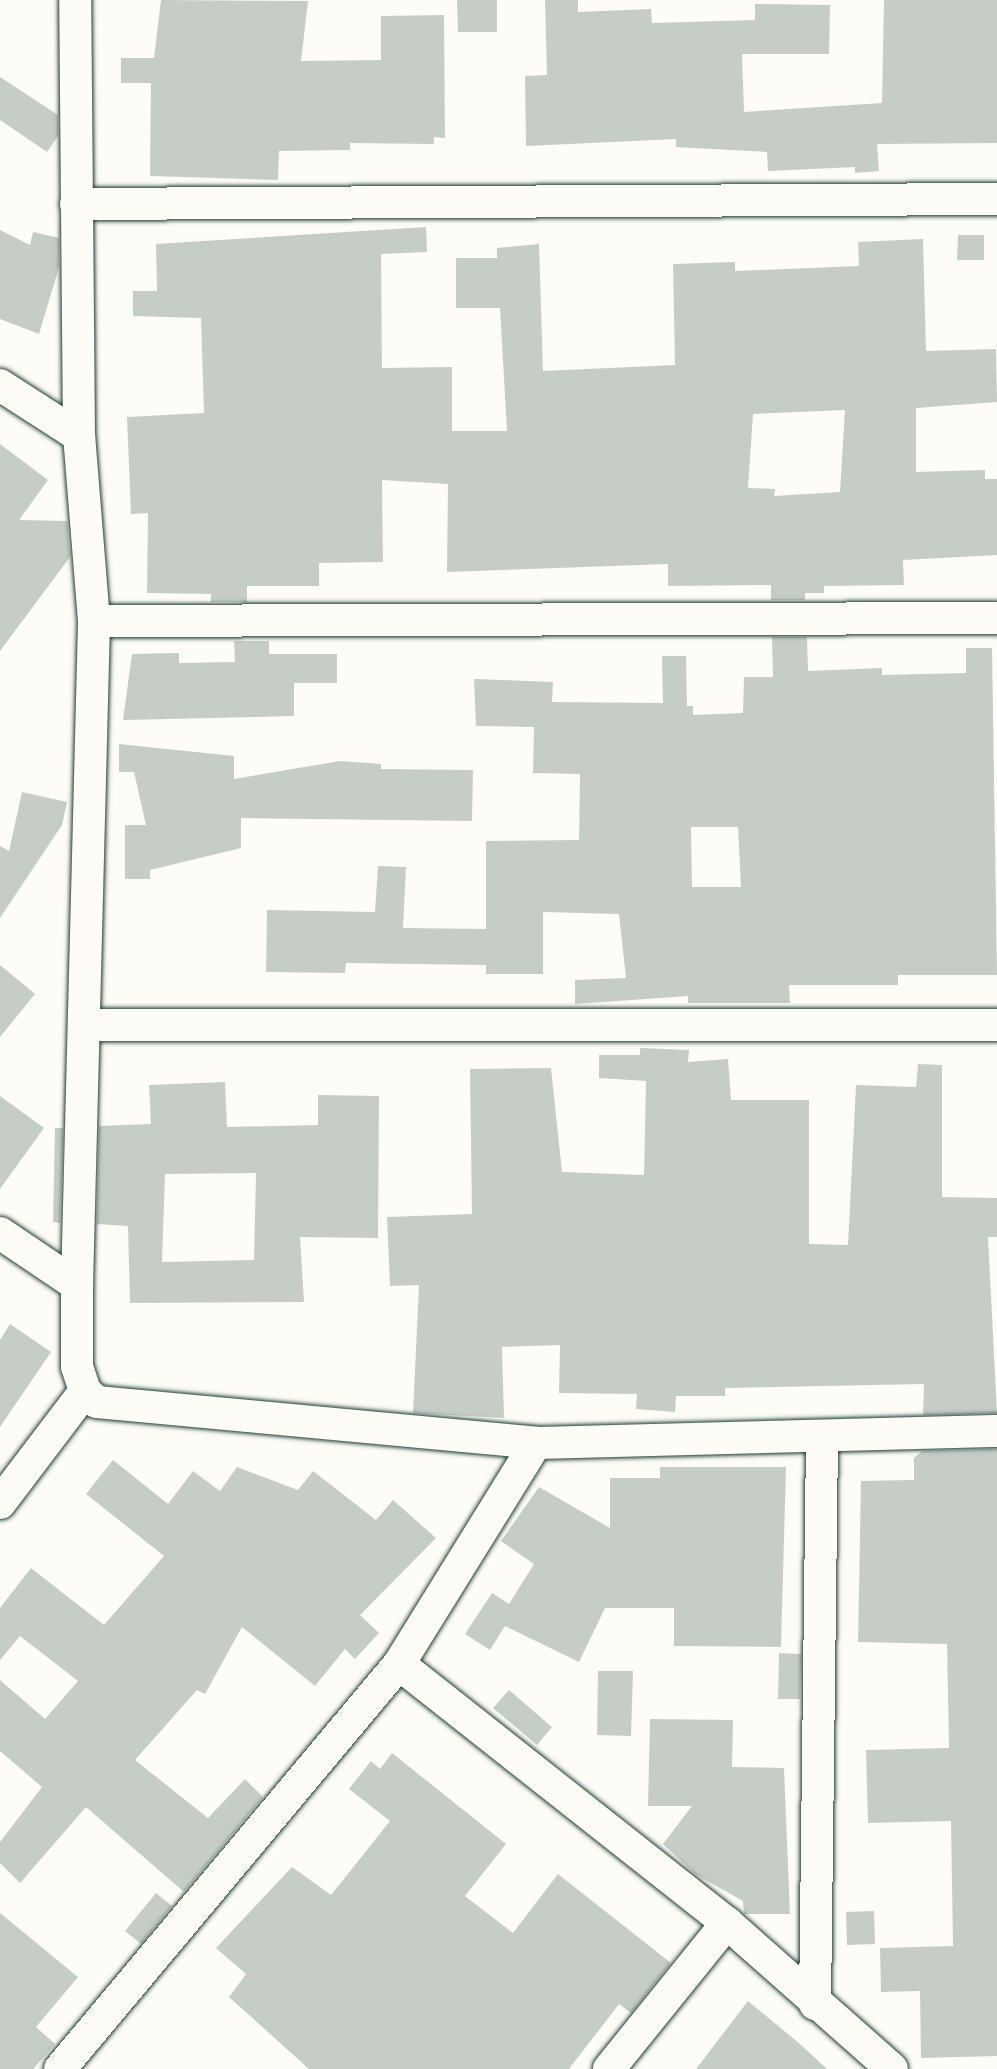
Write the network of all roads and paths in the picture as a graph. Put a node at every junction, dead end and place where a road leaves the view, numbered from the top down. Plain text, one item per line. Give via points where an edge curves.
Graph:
1 (75, 0) edge
2 (997, 199) edge
3 (76, 204) junction
4 (0, 385) edge
5 (79, 436) junction
6 (997, 618) edge
7 (94, 621) junction
8 (85, 1025) junction
9 (997, 1026) edge
10 (0, 1233) edge
11 (77, 1285) junction
12 (85, 1391) junction
13 (997, 1431) edge
14 (822, 1436) junction
15 (536, 1443) junction
16 (0, 1503) edge
17 (399, 1664) junction
18 (727, 1923) junction
19 (815, 2004) junction
20 (60, 2069) edge
21 (610, 2069) edge
22 (892, 2069) edge

1 - 3 street
2 - 3 street
3 - 5 street
4 - 5 street
5 - 7 street
6 - 7 street
7 - 8 street
8 - 9 street
8 - 11 street
10 - 11 street
11 - 12 street via 77,1367
12 - 15 street via 97,1402
12 - 16 street
13 - 14 street
14 - 15 street
14 - 19 street
15 - 17 street
17 - 18 street
17 - 20 street
18 - 19 street
18 - 21 street
19 - 22 street

